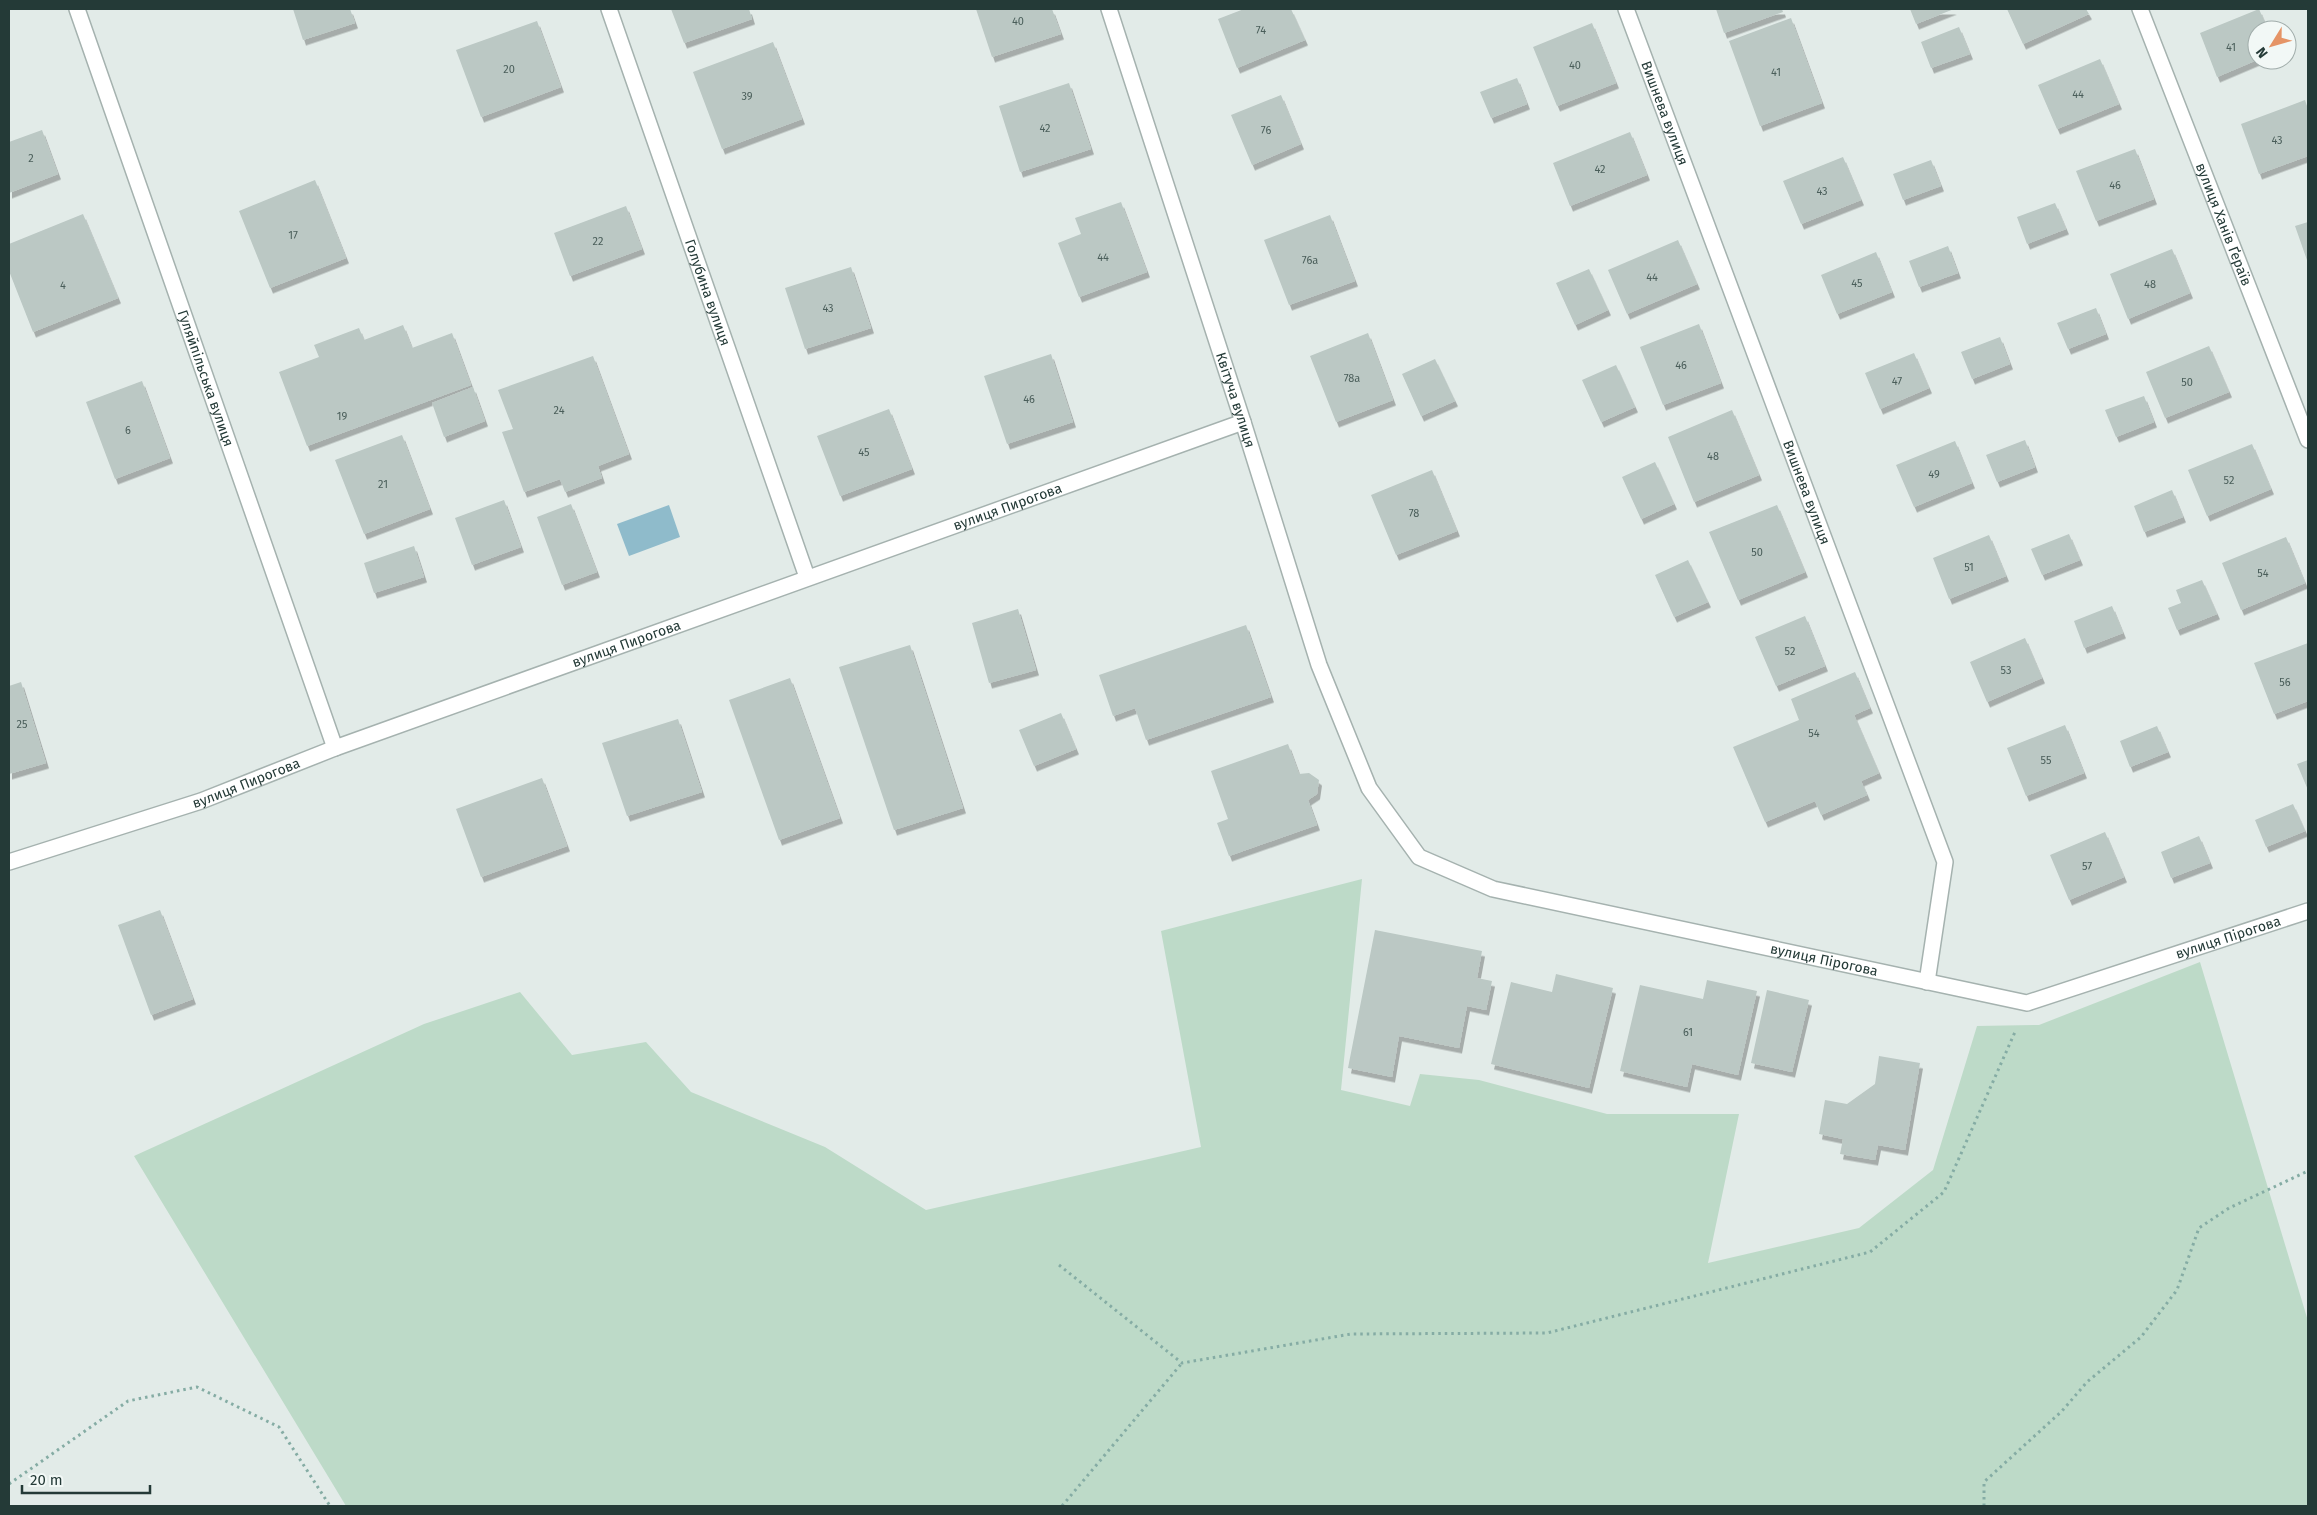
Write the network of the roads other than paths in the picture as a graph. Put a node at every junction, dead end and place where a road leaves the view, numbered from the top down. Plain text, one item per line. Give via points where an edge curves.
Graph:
1 (77, 9) edge
2 (609, 9) edge
3 (1110, 9) edge
4 (1626, 9) edge
5 (2140, 9) edge
6 (1243, 422) junction
7 (2308, 440) edge
8 (807, 577) junction
9 (335, 748) junction
10 (1369, 788) joint
11 (9, 862) edge
12 (2308, 911) edge
13 (1927, 982) junction

1 - 9 street, Гуляйпільська вулиця
2 - 8 street, Голубина вулиця
3 - 6 street, Квітуча вулиця
4 - 13 street, Вишнева вулиця via 1945,862
5 - 7 street, вулиця Ханів Ґераїв
6 - 8 street, вулиця Пирогова
6 - 10 street, Квітуча вулиця via 1319,665
8 - 9 street, вулиця Пирогова
9 - 11 street, вулиця Пирогова via 201,801
10 - 13 street, вулиця Пірогова via 1419,857 1493,889
12 - 13 street, вулиця Пірогова via 2027,1004

